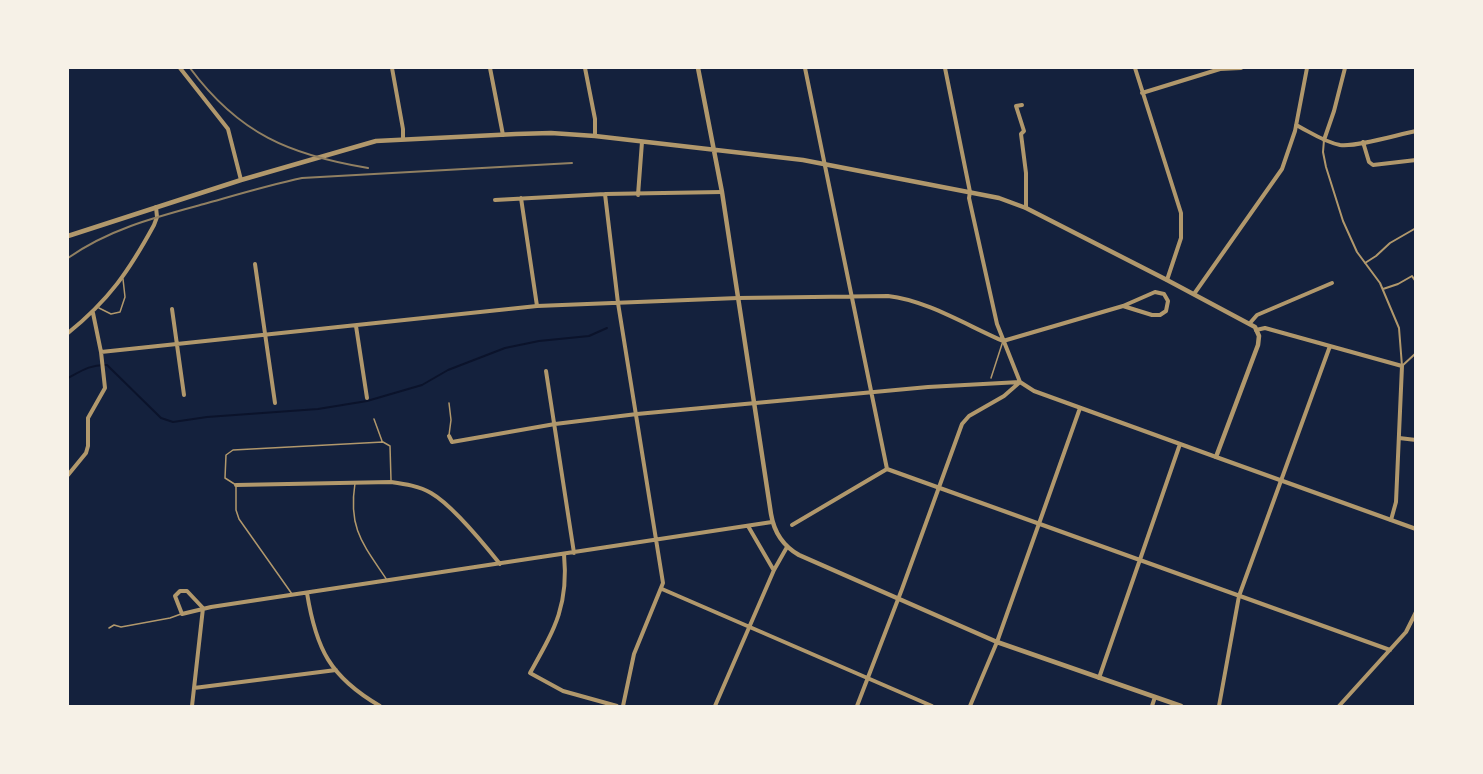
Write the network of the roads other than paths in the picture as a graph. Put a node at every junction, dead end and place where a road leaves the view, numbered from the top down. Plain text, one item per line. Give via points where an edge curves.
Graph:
1 (180, 68) edge
2 (392, 68) edge
3 (490, 68) edge
4 (585, 68) edge
5 (698, 68) edge
6 (805, 68) edge
7 (945, 68) edge
8 (1135, 68) edge
9 (1241, 68) edge
10 (1307, 68) edge
11 (1345, 68) edge
12 (1142, 93) junction
13 (1022, 105) dead end
14 (1296, 125) junction
15 (1416, 131) edge
16 (503, 135) junction
17 (595, 136) junction
18 (403, 140) junction
19 (1323, 140) junction
20 (642, 142) junction
21 (1363, 142) junction
22 (715, 150) junction
23 (1416, 160) edge
24 (824, 164) junction
25 (241, 180) junction
26 (722, 192) junction
27 (970, 192) junction
28 (605, 194) junction
29 (638, 195) junction
30 (522, 198) junction
31 (495, 200) dead end
32 (156, 207) junction
33 (1026, 208) junction
34 (1416, 228) edge
35 (68, 236) edge
36 (1365, 263) junction
37 (255, 264) dead end
38 (122, 279) junction
39 (1167, 280) junction
40 (1416, 282) edge
41 (1332, 283) dead end
42 (1383, 289) junction
43 (1194, 294) junction
44 (851, 296) junction
45 (738, 298) junction
46 (618, 303) junction
47 (537, 306) junction
48 (1123, 306) junction
49 (98, 307) junction
50 (172, 309) dead end
51 (93, 313) junction
52 (1250, 323) junction
53 (356, 326) junction
54 (1256, 330) junction
55 (68, 333) edge
56 (265, 334) junction
57 (1003, 341) junction
58 (177, 343) junction
59 (1330, 346) junction
60 (101, 352) junction
61 (1416, 352) edge
62 (1402, 366) junction
63 (546, 371) dead end
64 (991, 378) dead end
65 (1020, 382) junction
66 (871, 393) junction
67 (184, 395) dead end
68 (367, 398) dead end
69 (275, 403) dead end
70 (449, 403) dead end
71 (755, 404) junction
72 (1080, 408) junction
73 (637, 414) junction
74 (374, 419) dead end
75 (555, 424) junction
76 (449, 436) joint
77 (1399, 438) junction
78 (1416, 440) edge
79 (382, 442) junction
80 (1180, 444) junction
81 (1216, 457) junction
82 (887, 469) junction
83 (68, 475) edge
84 (1280, 480) junction
85 (355, 482) junction
86 (391, 482) junction
87 (236, 485) junction
88 (939, 487) junction
89 (1390, 520) junction
90 (772, 522) junction
91 (1040, 524) junction
92 (792, 525) dead end
93 (748, 526) junction
94 (1416, 529) edge
95 (656, 541) junction
96 (787, 547) junction
97 (574, 553) junction
98 (564, 554) junction
99 (1140, 560) junction
100 (500, 564) junction
101 (774, 570) junction
102 (388, 581) junction
103 (662, 589) junction
104 (307, 593) junction
105 (293, 595) junction
106 (1239, 596) junction
107 (898, 598) junction
108 (203, 608) junction
109 (1416, 612) edge
110 (182, 614) junction
111 (749, 627) junction
112 (109, 628) dead end
113 (997, 642) junction
114 (1390, 650) junction
115 (336, 670) junction
116 (867, 678) junction
117 (1100, 678) junction
118 (194, 688) junction
119 (1155, 697) junction
120 (192, 706) edge
121 (380, 706) edge
122 (610, 706) edge
123 (617, 706) edge
124 (623, 706) edge
125 (715, 706) edge
126 (857, 706) edge
127 (932, 706) edge
128 (970, 706) edge
129 (1152, 706) edge
130 (1181, 706) edge
131 (1219, 706) edge
132 (1339, 706) edge

1 - 25 street via 228,129
2 - 18 street
3 - 16 street
4 - 17 street
5 - 22 street
6 - 24 street
7 - 27 street
8 - 12 street
9 - 12 street via 1220,69
10 - 14 street
11 - 19 street
12 - 39 street via 1182,221
13 - 33 street via 1016,106 1024,131 1021,134
14 - 19 street
14 - 43 street via 1279,174
15 - 21 street
16 - 17 street
16 - 18 street
17 - 20 street
18 - 25 street via 369,143
19 - 21 street via 1340,145
19 - 36 street via 1326,167 1344,221
20 - 22 street
20 - 29 street
21 - 23 street via 1373,165
22 - 24 street
22 - 26 street
24 - 27 street
24 - 44 street
25 - 32 street
26 - 29 street
26 - 45 street
27 - 33 street
27 - 57 street
28 - 29 street
28 - 30 street
28 - 46 street
30 - 31 street
30 - 47 street
32 - 35 street
32 - 38 street via 154,225
33 - 39 street
34 - 36 street
36 - 42 street
37 - 56 street
38 - 49 street
38 - 49 lane via 126,292 121,311 111,314
39 - 43 street
40 - 42 street via 1412,276
41 - 52 street via 1257,315
42 - 62 street via 1400,328
43 - 52 street
44 - 45 street
44 - 57 street via 896,297 952,316
44 - 66 street
45 - 46 street
45 - 71 street
46 - 47 street
46 - 73 street
47 - 53 street
48 - 48 street via 1156,315 1166,311 1168,304 1164,294 1155,292
48 - 57 street
49 - 51 street
50 - 58 street
51 - 55 street
51 - 60 street
52 - 54 street
53 - 56 street
53 - 68 street
54 - 59 street via 1265,328
54 - 81 street via 1258,344
56 - 58 street
56 - 69 street
57 - 64 lane
57 - 65 street
58 - 60 street
58 - 67 street
59 - 62 street
59 - 84 street
60 - 83 street via 104,391 88,418 86,453
61 - 62 street
62 - 77 street
63 - 75 street
65 - 66 street
65 - 72 street
65 - 88 street via 964,420
66 - 71 street
66 - 82 street
70 - 76 lane
71 - 73 street
71 - 90 street
72 - 80 street
72 - 91 street
73 - 75 street
73 - 95 street
74 - 79 lane
75 - 76 street via 452,442
75 - 97 street
77 - 78 street
77 - 89 street via 1396,502
79 - 86 lane via 390,446
79 - 87 lane via 233,450 226,454 225,478
80 - 81 street
80 - 99 street
81 - 84 street
82 - 88 street
82 - 92 street
84 - 89 street
84 - 106 street
85 - 86 street
85 - 87 street
85 - 102 lane via 356,529
86 - 100 street via 415,486 437,497
87 - 105 lane via 238,519
88 - 91 street
88 - 107 street
89 - 94 street
90 - 93 street
90 - 96 street
91 - 99 street
91 - 113 street
93 - 95 street
93 - 101 street
95 - 97 street
95 - 103 street
96 - 101 street
96 - 107 street
97 - 98 street
98 - 100 street
98 - 122 street via 566,584 562,606 530,673 563,691
99 - 106 street
99 - 117 street
100 - 102 street
101 - 111 street
102 - 104 street
103 - 111 street
103 - 124 street via 634,654
104 - 105 street
104 - 115 street via 317,640
105 - 108 street
106 - 114 street
106 - 131 street
107 - 113 street
107 - 116 street
108 - 110 street
108 - 110 street via 190,592 180,591 176,600
108 - 118 street
109 - 114 street via 1411,625
110 - 112 lane
111 - 116 street
111 - 125 street
113 - 117 street
113 - 128 street
114 - 132 street
115 - 118 street
115 - 121 street via 363,697
116 - 126 street
116 - 127 street
117 - 119 street
118 - 120 street
119 - 129 street
119 - 130 street
122 - 123 street

